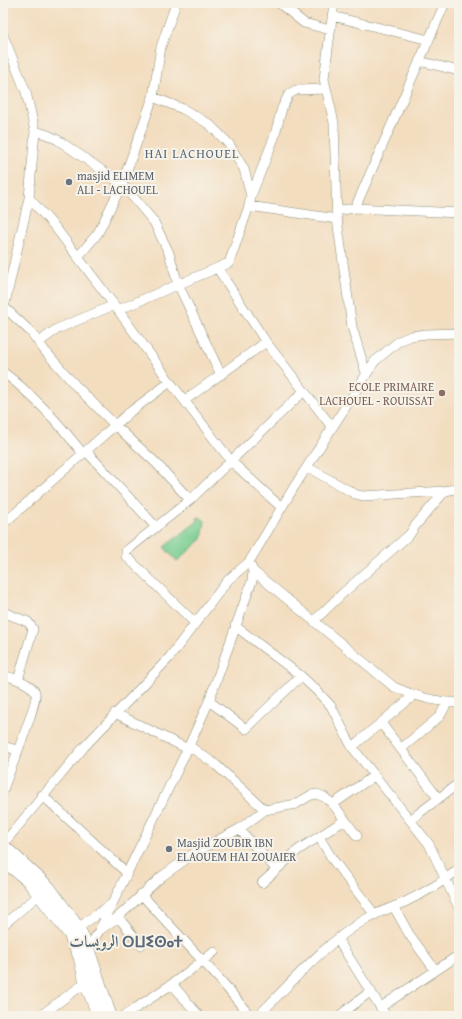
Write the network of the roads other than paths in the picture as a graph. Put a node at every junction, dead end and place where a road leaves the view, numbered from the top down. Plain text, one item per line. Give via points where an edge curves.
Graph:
1 (176, 3) edge
2 (279, 3) edge
3 (334, 3) edge
4 (445, 3) edge
5 (332, 16) junction
6 (330, 30) junction
7 (3, 35) edge
8 (429, 40) junction
9 (419, 61) junction
10 (459, 71) edge
11 (326, 89) junction
12 (154, 97) junction
13 (35, 131) junction
14 (122, 184) junction
15 (251, 196) junction
16 (29, 198) junction
17 (249, 206) junction
18 (355, 208) junction
19 (459, 213) edge
20 (337, 215) junction
21 (78, 257) junction
22 (218, 268) junction
23 (178, 284) junction
24 (116, 307) junction
25 (4, 309) edge
26 (459, 333) edge
27 (39, 342) junction
28 (266, 342) junction
29 (3, 372) edge
30 (366, 373) junction
31 (221, 375) junction
32 (170, 382) junction
33 (303, 392) junction
34 (185, 400) junction
35 (115, 425) junction
36 (332, 427) junction
37 (85, 452) junction
38 (231, 461) junction
39 (307, 467) junction
40 (459, 488) edge
41 (445, 491) junction
42 (190, 500) junction
43 (281, 507) junction
44 (3, 524) edge
45 (156, 527) junction
46 (249, 562) junction
47 (252, 571) junction
48 (3, 612) edge
49 (314, 621) junction
50 (195, 623) junction
51 (235, 626) junction
52 (3, 675) edge
53 (301, 676) junction
54 (18, 680) junction
55 (413, 696) junction
56 (209, 701) junction
57 (447, 703) junction
58 (459, 703) edge
59 (115, 713) junction
60 (381, 723) junction
61 (3, 746) edge
62 (352, 747) junction
63 (188, 748) junction
64 (402, 748) junction
65 (17, 750) junction
66 (374, 776) junction
67 (459, 783) edge
68 (3, 790) edge
69 (42, 795) junction
70 (438, 798) junction
71 (332, 804) junction
72 (265, 810) junction
73 (345, 820) junction
74 (410, 820) junction
75 (239, 829) junction
76 (357, 836) dead end
77 (319, 837) junction
78 (3, 845) edge
79 (3, 860) edge
80 (276, 869) junction
81 (459, 869) edge
82 (127, 873) junction
83 (446, 881) junction
84 (262, 882) dead end
85 (40, 894) junction
86 (141, 894) junction
87 (112, 904) junction
88 (394, 907) junction
89 (459, 908) edge
90 (375, 915) junction
91 (118, 917) junction
92 (3, 925) edge
93 (74, 931) junction
94 (99, 931) junction
95 (338, 940) junction
96 (141, 945) dead end
97 (214, 952) dead end
98 (84, 953) junction
99 (459, 955) edge
100 (203, 961) junction
101 (435, 970) junction
102 (91, 979) junction
103 (172, 984) junction
104 (371, 991) junction
105 (381, 1008) junction
106 (40, 1016) edge
107 (99, 1016) edge
108 (110, 1016) edge
109 (124, 1016) edge
110 (199, 1016) edge
111 (250, 1016) edge
112 (258, 1016) edge
113 (339, 1016) edge
114 (386, 1016) edge

1 - 12 street via 161,48
2 - 6 street via 304,23
3 - 5 street
4 - 8 street
5 - 6 street
5 - 8 street
6 - 11 street via 324,79
7 - 13 street via 26,92
8 - 9 street
9 - 10 street
9 - 18 street
11 - 15 street via 296,90 289,94
11 - 20 street via 334,123
12 - 14 street
12 - 15 street via 183,109 209,124 229,144 244,169
13 - 14 street via 58,140
13 - 16 street
14 - 21 street via 98,233
14 - 23 street via 154,222 169,254
15 - 17 street
16 - 21 street
16 - 25 street
17 - 20 street
17 - 22 street via 232,258 229,263
18 - 19 street
18 - 20 street
20 - 30 street via 352,327
21 - 24 street
22 - 23 street
22 - 28 street
23 - 24 street
23 - 31 street
24 - 27 street via 57,329
24 - 32 street
25 - 27 street
26 - 30 street via 411,336 399,341
27 - 35 street via 44,351
28 - 31 street
28 - 33 street
29 - 37 street via 44,408
30 - 36 street
31 - 34 street
32 - 34 street
32 - 35 street
33 - 36 street
33 - 38 street
34 - 38 street
35 - 37 street
35 - 42 street via 156,463
36 - 39 street
37 - 44 street
37 - 45 street
38 - 42 street
38 - 43 street
39 - 41 street via 363,496
39 - 43 street
40 - 41 street
41 - 49 street via 410,534
42 - 45 street
43 - 46 street
45 - 50 street via 128,548 126,556
46 - 47 street
46 - 50 street via 228,580
47 - 49 street
47 - 51 street via 252,581
48 - 54 street via 28,622 33,629
49 - 55 street via 394,687
50 - 59 street via 169,658
51 - 53 street
51 - 56 street
52 - 54 street
53 - 56 street via 246,729
53 - 62 street via 331,706
54 - 65 street via 34,690 36,696
55 - 57 street
55 - 60 street
56 - 63 street
57 - 58 street
57 - 64 street via 440,716
59 - 63 street
59 - 69 street
60 - 62 street
60 - 64 street
61 - 65 street
62 - 66 street
63 - 72 street via 215,764
63 - 82 street
64 - 70 street
65 - 68 street
66 - 71 street
66 - 74 street
67 - 70 street
69 - 78 street
69 - 82 street
70 - 74 street
71 - 72 street via 317,794 296,804
71 - 73 street
72 - 75 street
73 - 76 street
73 - 77 street
74 - 83 street via 429,844
75 - 80 street
75 - 86 street via 196,852
77 - 80 street
77 - 90 street via 333,860
78 - 93 main road via 48,888
79 - 85 main road via 16,869
80 - 84 street
81 - 83 street
82 - 87 street
83 - 88 street
83 - 89 street
85 - 92 street
85 - 93 main road
86 - 91 street
86 - 100 street
87 - 93 street
87 - 94 street
88 - 90 street
88 - 101 street via 408,934
90 - 95 street
91 - 94 street
91 - 96 street
93 - 98 main road
94 - 98 street
95 - 104 street
95 - 112 street via 300,973
97 - 100 street
98 - 102 main road
99 - 101 street
100 - 103 street
100 - 111 street
101 - 105 street
102 - 106 street
102 - 107 main road
102 - 108 main road
103 - 109 street
103 - 110 street
104 - 105 street
104 - 113 street
105 - 114 street

